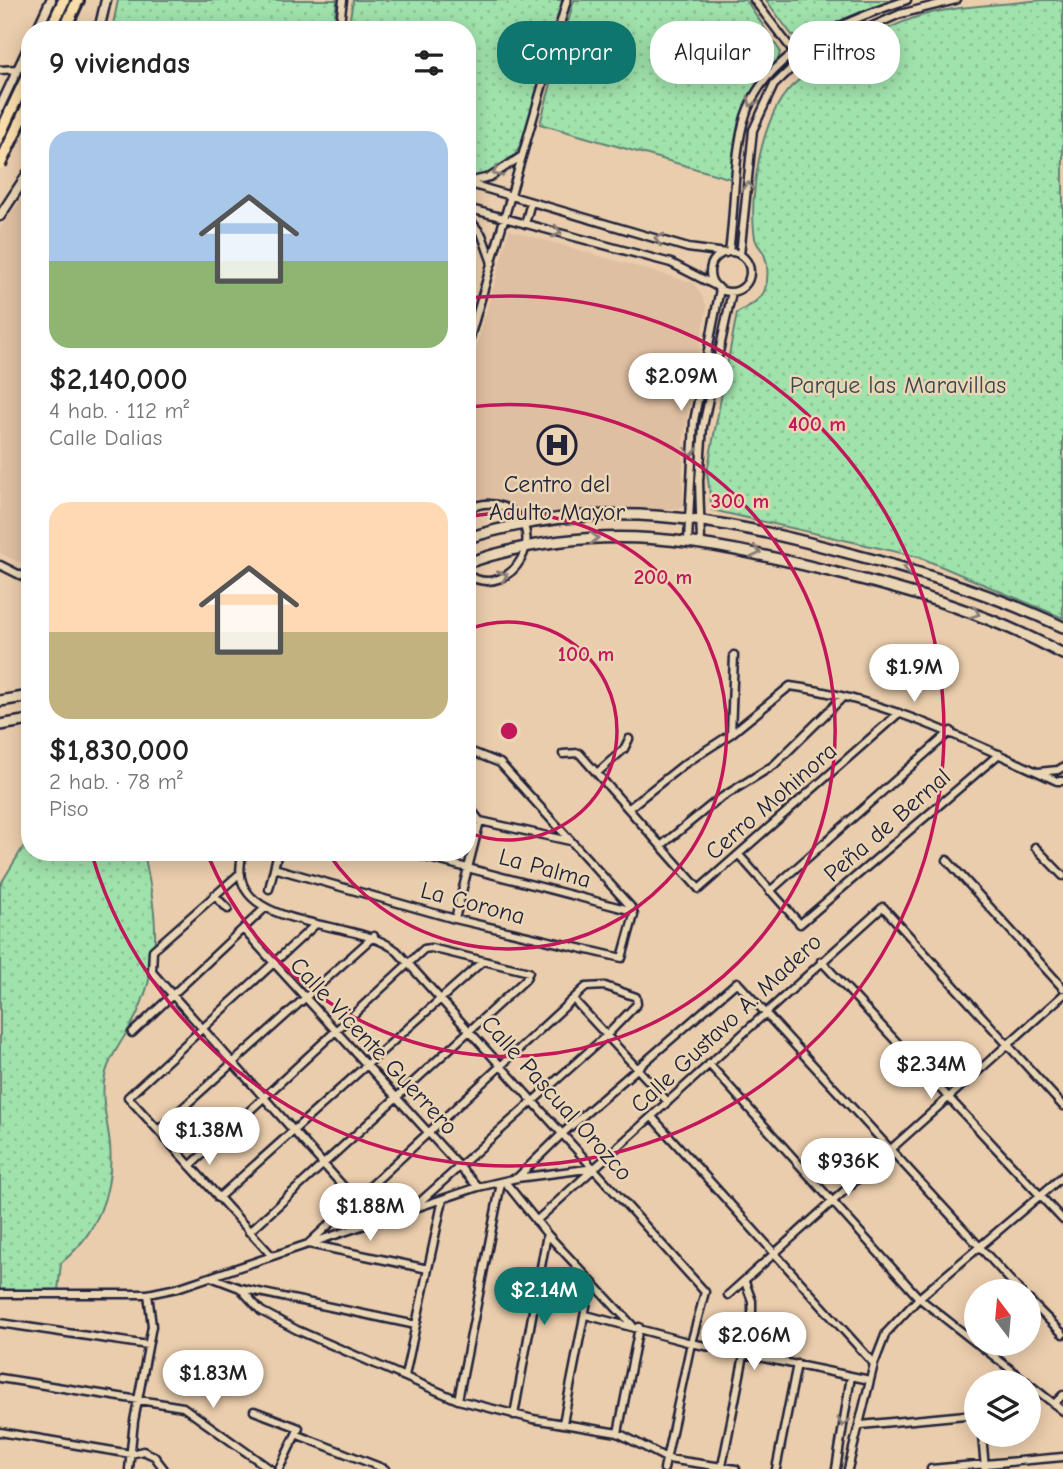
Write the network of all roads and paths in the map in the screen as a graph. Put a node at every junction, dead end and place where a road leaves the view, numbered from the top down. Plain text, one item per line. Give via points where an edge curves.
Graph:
1 (64, 0) edge
2 (78, 0) edge
3 (106, 0) edge
4 (343, 0) edge
5 (567, 0) edge
6 (754, 0) edge
7 (907, 0) edge
8 (956, 0) edge
9 (50, 1) edge
10 (41, 21) edge
11 (49, 21) edge
12 (53, 21) edge
13 (68, 21) edge
14 (101, 21) edge
15 (340, 21) edge
16 (861, 21) edge
17 (885, 21) edge
18 (788, 47) edge
19 (788, 56) edge
20 (0, 70) edge
21 (20, 71) edge
22 (788, 72) edge
23 (21, 105) edge
24 (0, 108) edge
25 (0, 116) edge
26 (21, 121) edge
27 (0, 134) edge
28 (523, 155) junction
29 (0, 164) edge
30 (476, 181) edge
31 (21, 184) edge
32 (476, 186) edge
33 (511, 197) junction
34 (531, 202) junction
35 (476, 210) edge
36 (0, 216) edge
37 (506, 218) junction
38 (525, 224) junction
39 (476, 227) edge
40 (727, 253) junction
41 (740, 255) junction
42 (492, 263) junction
43 (719, 288) junction
44 (732, 292) junction
45 (476, 317) edge
46 (476, 506) edge
47 (689, 517) junction
48 (701, 518) junction
49 (523, 524) junction
50 (476, 536) edge
51 (688, 541) junction
52 (701, 543) junction
53 (527, 548) junction
54 (476, 561) edge
55 (0, 565) edge
56 (21, 576) edge
57 (476, 577) edge
58 (1063, 627) edge
59 (1063, 654) edge
60 (734, 655) dead end
61 (21, 698) edge
62 (842, 698) junction
63 (0, 701) edge
64 (900, 713) junction
65 (21, 722) edge
66 (0, 725) edge
67 (951, 731) junction
68 (731, 734) junction
69 (629, 739) dead end
70 (476, 754) edge
71 (563, 754) dead end
72 (999, 754) junction
73 (1063, 767) edge
74 (1036, 772) junction
75 (597, 773) junction
76 (1063, 780) edge
77 (629, 808) junction
78 (476, 816) edge
79 (476, 820) edge
80 (480, 821) junction
81 (476, 836) edge
82 (570, 841) junction
83 (662, 845) junction
84 (1035, 846) dead end
85 (738, 855) junction
86 (947, 860) dead end
87 (241, 861) edge
88 (276, 861) edge
89 (443, 861) edge
90 (470, 861) edge
91 (468, 867) junction
92 (274, 868) junction
93 (238, 876) junction
94 (1063, 876) edge
95 (269, 889) dead end
96 (770, 891) junction
97 (214, 895) junction
98 (265, 908) junction
99 (228, 909) dead end
100 (633, 911) junction
101 (455, 919) junction
102 (316, 924) junction
103 (243, 929) junction
104 (374, 936) junction
105 (483, 961) junction
106 (821, 961) junction
107 (272, 964) junction
108 (410, 965) junction
109 (1063, 988) edge
110 (1063, 995) edge
111 (170, 996) junction
112 (304, 997) junction
113 (438, 997) junction
114 (574, 1000) junction
115 (766, 1012) junction
116 (337, 1030) junction
117 (202, 1031) junction
118 (469, 1031) junction
119 (132, 1033) dead end
120 (607, 1035) junction
121 (1008, 1045) junction
122 (231, 1063) junction
123 (709, 1065) junction
124 (367, 1066) junction
125 (501, 1066) junction
126 (638, 1068) junction
127 (261, 1097) junction
128 (396, 1098) junction
129 (532, 1099) junction
130 (948, 1099) junction
131 (668, 1102) junction
132 (1063, 1106) edge
133 (652, 1117) junction
134 (158, 1130) junction
135 (294, 1131) junction
136 (428, 1132) junction
137 (563, 1133) junction
138 (891, 1150) junction
139 (324, 1165) junction
140 (190, 1166) junction
141 (458, 1166) junction
142 (596, 1168) junction
143 (1063, 1176) edge
144 (517, 1178) junction
145 (504, 1183) junction
146 (478, 1187) junction
147 (1041, 1196) junction
148 (218, 1198) junction
149 (353, 1199) junction
150 (443, 1199) junction
151 (835, 1203) junction
152 (414, 1208) junction
153 (1063, 1220) edge
154 (536, 1221) junction
155 (374, 1222) junction
156 (249, 1232) junction
157 (547, 1234) junction
158 (307, 1244) junction
159 (978, 1247) junction
160 (776, 1254) junction
161 (271, 1255) junction
162 (428, 1269) junction
163 (211, 1278) junction
164 (1009, 1279) edge
165 (592, 1281) junction
166 (746, 1282) junction
167 (240, 1289) junction
168 (0, 1294) edge
169 (148, 1294) junction
170 (728, 1295) dead end
171 (919, 1298) junction
172 (1041, 1312) edge
173 (586, 1315) junction
174 (0, 1323) edge
175 (416, 1325) junction
176 (636, 1326) junction
177 (964, 1333) edge
178 (1063, 1334) edge
179 (691, 1343) junction
180 (148, 1345) junction
181 (743, 1354) junction
182 (994, 1356) edge
183 (797, 1364) junction
184 (874, 1364) junction
185 (1011, 1370) edge
186 (405, 1376) junction
187 (851, 1376) junction
188 (0, 1378) edge
189 (870, 1380) junction
190 (1041, 1394) edge
191 (1063, 1395) edge
192 (137, 1398) junction
193 (458, 1400) junction
194 (1054, 1404) junction
195 (254, 1411) dead end
196 (1063, 1411) edge
197 (514, 1415) junction
198 (964, 1415) edge
199 (563, 1423) junction
200 (861, 1425) junction
201 (0, 1432) edge
202 (618, 1433) junction
203 (298, 1435) junction
204 (983, 1447) edge
205 (131, 1454) junction
206 (1063, 1457) edge
207 (668, 1459) junction
208 (722, 1466) junction
209 (985, 1467) edge
210 (130, 1469) edge
211 (164, 1469) edge
212 (270, 1469) edge
213 (279, 1469) edge
214 (384, 1469) edge
215 (664, 1469) edge
216 (736, 1469) edge
217 (776, 1469) edge
218 (836, 1469) edge
219 (848, 1469) edge
220 (931, 1469) edge

1 - 12 highway
2 - 13 highway
3 - 14 street
4 - 15 street
5 - 28 street
6 - 18 street
7 - 16 street
8 - 17 street
9 - 10 street
9 - 11 street
19 -> 40 street via 763,82 744,121
20 - 21 street
21 - 24 street
21 - 27 highway, bridge
41 -> 22 street via 753,130 774,85
23 - 25 street
26 - 29 highway, bridge
28 -> 30 street via 490,177
28 - 33 street
31 - 36 street
32 - 33 street
33 - 34 street
33 - 37 street
34 - 38 street
40 -> 34 street via 688,248
35 - 37 street
37 - 38 street
37 - 42 street
38 -> 43 street via 671,263
39 - 42 street
40 - 41 street
40 - 43 street via 712,265 711,277
41 - 44 street via 750,275 742,288
42 - 45 street
43 - 44 street
43 -> 47 street via 694,421
44 - 48 street via 703,426
46 - 49 street via 500,506
47 - 48 main road
47 - 49 main road via 590,514
47 - 51 street
48 - 52 street
58 -> 48 main road via 1010,602 924,573
49 - 50 main road
49 - 53 street
51 - 52 main road
53 -> 51 main road via 617,537
52 -> 59 main road via 774,556 926,596 984,616
53 - 54 main road
57 -> 53 street via 489,581 506,576 520,565
55 - 56 street
60 - 68 street
61 - 63 main road
62 - 64 street
62 - 68 street via 784,688
62 - 83 street via 774,765 716,801
64 - 67 street
64 - 85 street, Cerro Mohinora
65 - 66 main road
67 - 72 street
67 - 96 street
68 - 77 street
69 - 75 street
70 - 82 street via 500,763
71 - 75 street via 579,753
72 - 74 street
72 - 96 street, Peña de Bernal via 800,924
73 - 74 street
74 - 76 street
75 - 77 street
77 - 83 street
78 - 80 street
79 - 80 street
80 - 81 street
80 - 82 street
82 - 100 street
83 - 85 street, Cerro Mohinora via 699,889
84 - 94 street
85 - 96 street
86 - 109 street
87 - 93 street
88 - 92 street
89 - 91 street, La Palma
90 - 91 street
91 - 100 street, La Palma
91 - 101 street
92 - 95 street
92 - 101 street, La Corona
93 - 97 street
93 - 98 street via 244,892
97 - 99 street
97 - 111 street via 153,950 152,972
98 - 102 street
98 - 103 street
100 - 101 street, La Corona via 622,958
102 - 104 street
102 - 107 street
103 - 107 street, Calle Vicente Guerrero
103 - 111 street
104 - 108 street, Calle Pascual Orozco
104 - 112 street
105 - 108 street via 431,948 424,949
105 - 113 street
105 - 118 street via 529,972
106 - 115 street, Calle Gustavo A. Madero
106 - 121 street, Calle Gustavo A. Madero via 883,907
106 - 130 street
107 - 112 street, Calle Vicente Guerrero
107 - 117 street
108 - 113 street, Calle Pascual Orozco
108 - 116 street
110 - 121 street
111 - 117 street
111 - 119 street
112 - 116 street, Calle Vicente Guerrero
112 - 122 street
113 - 118 street, Calle Pascual Orozco
113 - 124 street
114 - 120 street
114 - 120 street via 597,985 636,997 635,1006
114 - 125 street
115 - 123 street, Calle Gustavo A. Madero
115 - 126 street via 737,982
115 - 138 street
116 - 124 street, Calle Vicente Guerrero
116 - 127 street
117 - 122 street
117 - 134 street via 128,1097
118 - 125 street, Calle Pascual Orozco
118 - 128 street
120 - 126 street
120 - 129 street
121 - 130 street
121 - 132 street
122 - 127 street
122 - 134 street
123 - 131 street, Calle Gustavo A. Madero
123 - 151 street
124 - 128 street, Calle Vicente Guerrero
124 - 135 street
125 - 129 street, Calle Pascual Orozco
125 - 136 street
126 - 131 street
126 - 137 street
127 - 135 street
127 - 140 street
128 - 136 street, Calle Vicente Guerrero
128 - 139 street
129 - 137 street, Calle Pascual Orozco
129 - 141 street
130 - 138 street
130 - 147 street
131 - 133 street, Calle Gustavo A. Madero
133 - 142 street, Calle Gustavo A. Madero
133 - 160 street
134 - 140 street
135 - 139 street
135 - 148 street
136 - 141 street, Calle Vicente Guerrero
136 - 149 street
137 - 142 street, Calle Pascual Orozco
137 - 144 street
138 - 151 street
138 - 159 street
139 - 149 street
139 - 156 street
140 - 148 street
141 - 146 street, Calle Vicente Guerrero
141 - 152 street
142 - 144 street
142 - 154 street, Calle Gustavo A. Madero
142 - 179 street, Calle Pascual Orozco via 705,1292
143 - 147 street
144 - 145 street
145 - 146 street
145 - 154 street
145 - 193 street
146 - 150 street
147 - 153 street
147 - 159 street
148 - 156 street
149 - 155 street
149 - 158 street
150 - 152 street
150 - 162 street
151 - 160 street
151 - 171 street
152 - 155 street
154 - 157 street
155 - 158 street
156 - 161 street
157 - 165 street
157 - 197 street
158 - 161 street
158 - 162 street
159 - 164 street
159 - 171 street
160 - 166 street
160 - 184 street
161 - 163 street
162 - 175 street
163 - 167 street
163 - 169 street
165 - 173 street
165 - 176 street
166 - 170 street
166 - 181 street via 752,1308
167 - 175 street
167 - 186 street via 277,1320
168 - 169 street
169 - 180 street via 152,1317
171 - 177 street
171 - 184 street via 886,1333
172 - 178 street
173 - 176 street
173 - 199 street
174 - 180 street
175 - 186 street
176 - 179 street
176 - 202 street
179 - 181 street
179 - 207 street
180 - 192 street
181 - 183 street
181 - 208 street
182 - 185 street
183 - 187 street
183 - 217 street
184 - 189 street
186 - 193 street
187 - 189 street
187 -> 218 street
188 - 192 street
189 - 200 street
190 - 194 street
191 - 194 street
192 - 205 street
192 - 212 street via 191,1411
193 - 197 street
194 - 196 street
195 - 203 street via 296,1424
197 - 199 street
198 - 200 street
199 - 202 street
200 - 219 street
201 - 205 street
202 - 207 street
203 - 213 street
203 - 214 street
204 - 209 street
205 - 210 street
205 - 211 street via 148,1452
206 - 209 street
207 - 208 street
207 - 215 street
208 - 216 street
209 - 220 street

